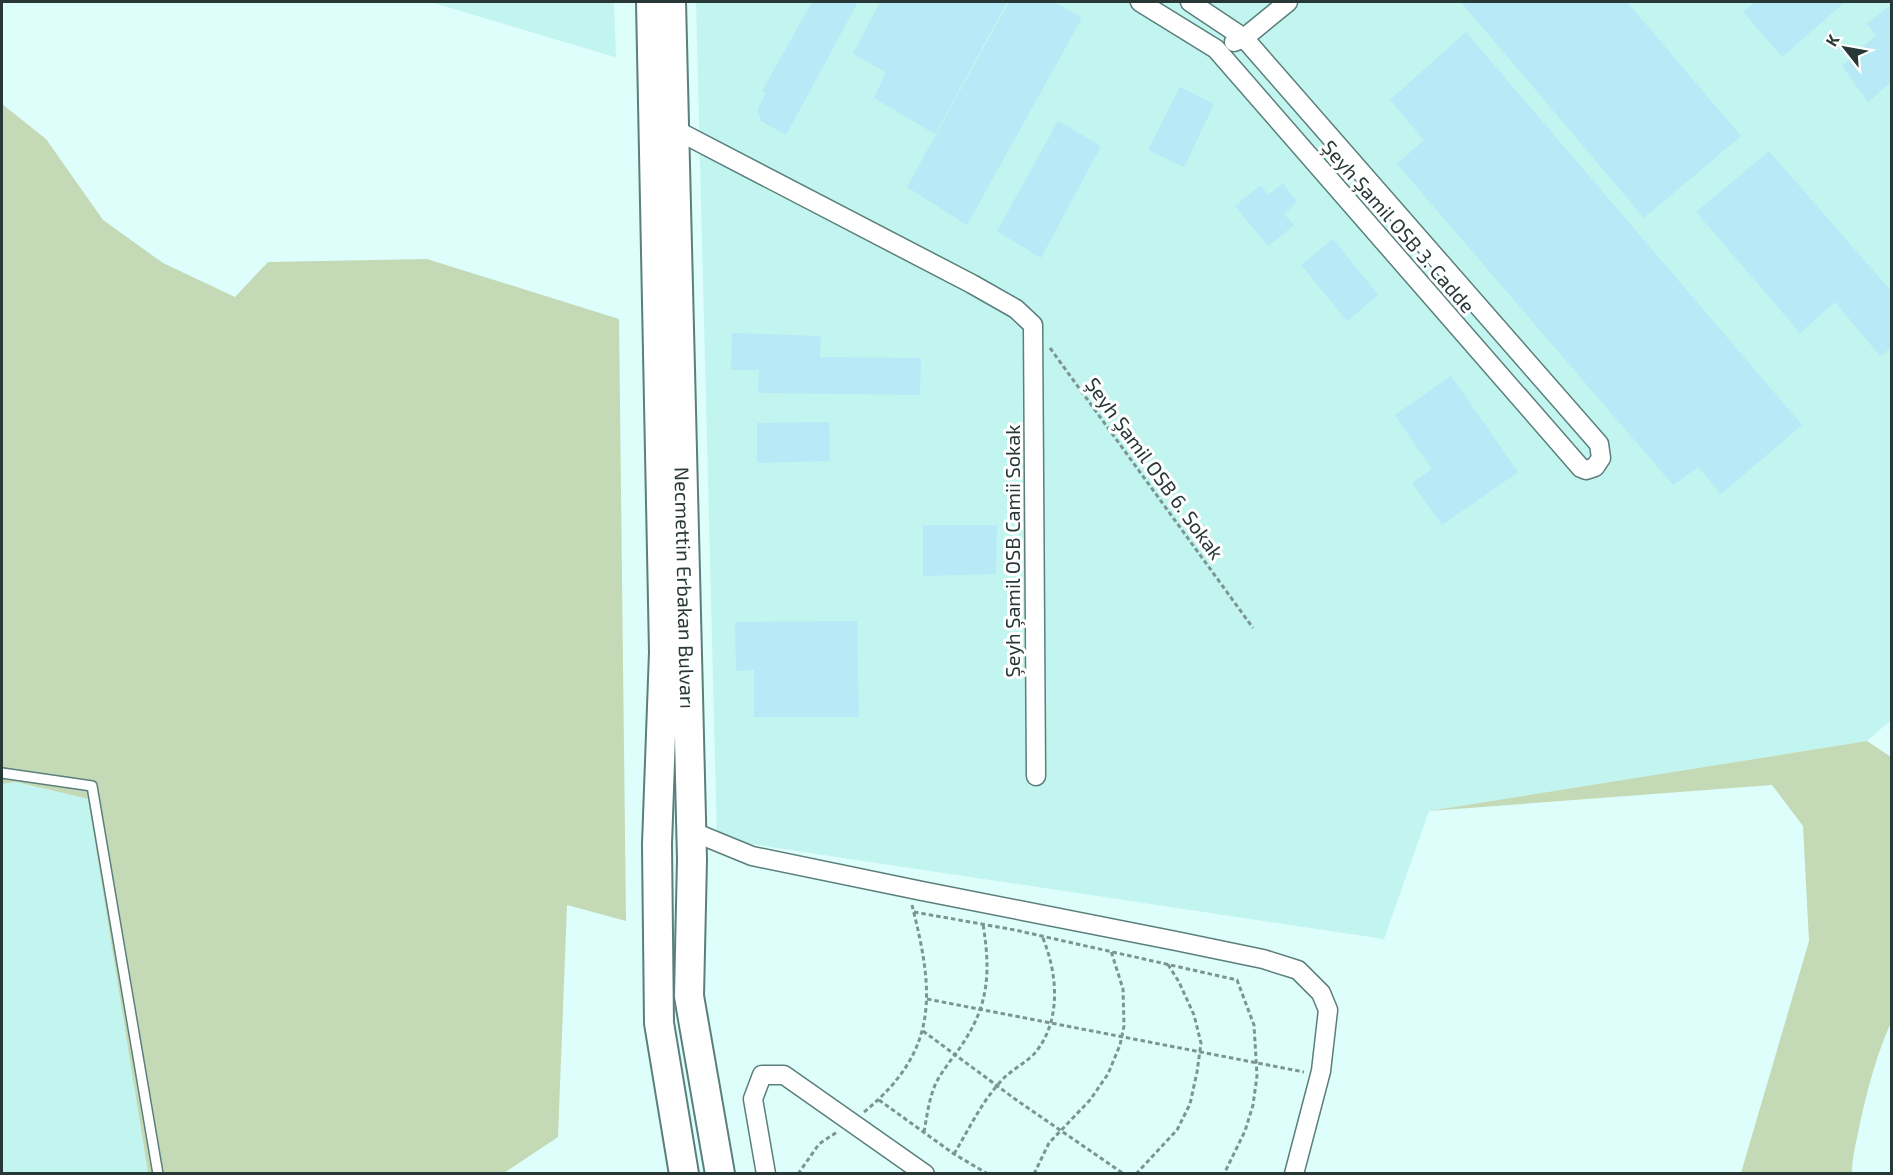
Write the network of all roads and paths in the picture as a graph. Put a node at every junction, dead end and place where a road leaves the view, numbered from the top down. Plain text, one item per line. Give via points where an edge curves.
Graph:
1 (651, 2) edge
2 (671, 2) edge
3 (1140, 2) edge
4 (1190, 2) edge
5 (1288, 2) edge
6 (1244, 38) junction
7 (1216, 49) junction
8 (674, 129) junction
9 (1033, 325) junction
10 (1253, 628) dead end
11 (2, 773) edge
12 (1036, 776) dead end
13 (691, 831) junction
14 (908, 888) junction
15 (914, 912) junction
16 (983, 924) junction
17 (1042, 936) junction
18 (1111, 951) junction
19 (1167, 963) junction
20 (927, 999) junction
21 (980, 1009) junction
22 (1050, 1023) junction
23 (923, 1031) junction
24 (1122, 1037) junction
25 (1200, 1052) junction
26 (954, 1054) junction
27 (1256, 1062) junction
28 (1321, 1074) junction
29 (997, 1086) junction
30 (879, 1100) junction
31 (851, 1122) junction
32 (1061, 1130) junction
33 (924, 1132) junction
34 (954, 1154) junction
35 (158, 1173) edge
36 (684, 1173) edge
37 (720, 1173) edge
38 (766, 1173) edge
39 (798, 1173) edge
40 (925, 1173) edge
41 (988, 1173) edge
42 (1034, 1173) edge
43 (1124, 1173) edge
44 (1136, 1173) edge
45 (1224, 1173) edge
46 (1294, 1173) edge

1 - 36 main road, Necmettin Erbakan Bulvarı via 664,652 657,844 658,1012
2 - 8 main road, Necmettin Erbakan Bulvarı
3 - 7 street, Şeyh Şamil OSB 3. Cadde
4 - 6 street
5 - 6 street
6 - 7 street
6 - 7 street, Şeyh Şamil OSB 3. Cadde via 1599,444 1598,463 1591,470 1581,468
8 - 9 street via 972,284 1016,309
8 - 13 main road, Necmettin Erbakan Bulvarı
9 - 10 path, Şeyh Şamil OSB 6. Sokak
9 - 12 street, Şeyh Şamil OSB Camii Sokak
11 - 35 lane via 92,786
13 - 14 street via 753,856
13 - 37 main road, Necmettin Erbakan Bulvarı via 689,996
14 - 15 path
14 - 28 street via 1176,940 1298,970 1321,993 1328,1010
15 - 16 path
15 - 20 path via 927,974
16 - 17 path
16 - 21 path via 988,965
17 - 18 path
17 - 22 path via 1055,991
18 - 19 path
18 - 24 path via 1122,988
19 - 25 path via 1194,1015
19 - 27 path via 1237,980 1254,1024
20 - 21 path
20 - 23 path
21 - 22 path
21 - 26 path
22 - 24 path
22 - 29 path via 1034,1053
23 - 26 path
23 - 30 path via 901,1076
24 - 25 path
24 - 32 path via 1108,1074
25 - 27 path
25 - 44 path via 1186,1113 1177,1130
26 - 29 path
26 - 33 path via 930,1098
27 - 28 path
27 - 45 path via 1253,1105
28 - 46 street
29 - 32 path
29 - 34 path
30 - 31 path
30 - 33 path
31 - 38 street via 784,1074 762,1075 753,1099
31 - 39 path via 819,1144
31 - 40 street
32 - 42 path via 1049,1143
32 - 43 path
33 - 34 path
34 - 41 path

